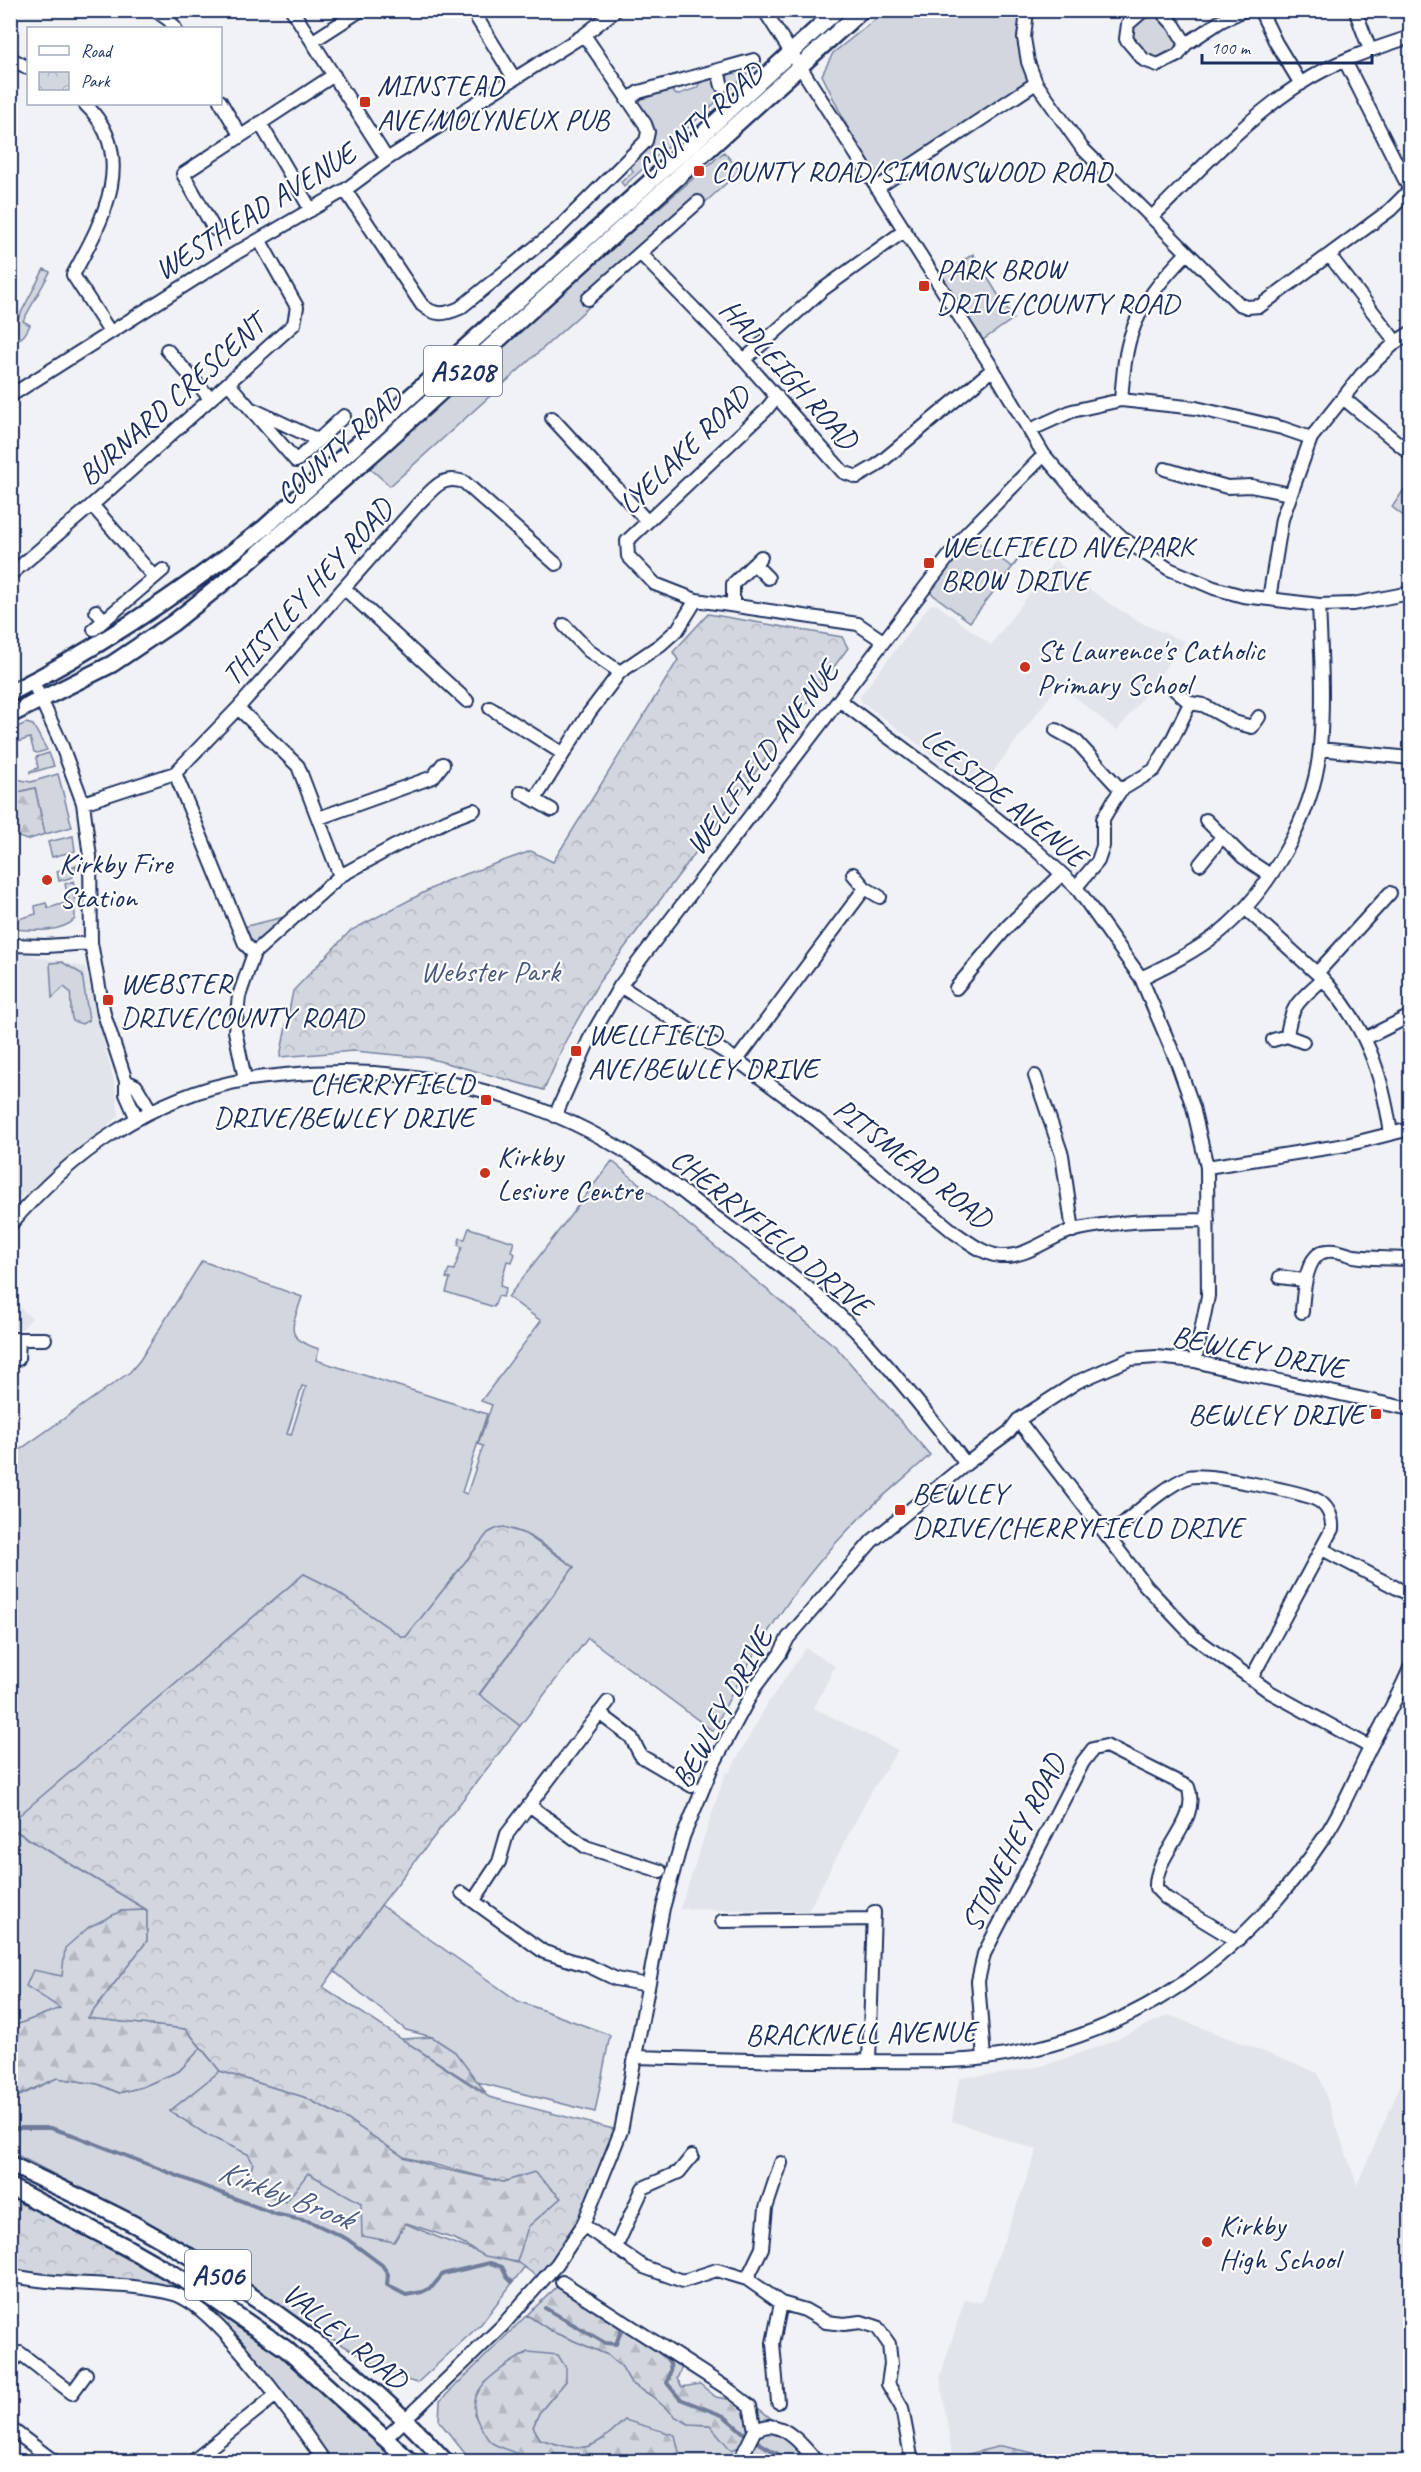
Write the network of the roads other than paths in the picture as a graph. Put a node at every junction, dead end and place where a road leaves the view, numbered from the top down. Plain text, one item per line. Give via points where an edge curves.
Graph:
1 (155, 10) edge
2 (292, 10) edge
3 (361, 10) edge
4 (472, 10) edge
5 (616, 10) edge
6 (764, 10) edge
7 (837, 10) edge
8 (862, 10) edge
9 (1027, 10) edge
10 (1152, 10) edge
11 (1160, 10) edge
12 (1244, 10) edge
13 (1260, 10) edge
14 (1358, 10) edge
15 (174, 27) edge
16 (584, 35) junction
17 (1410, 37) edge
18 (313, 40) junction
19 (1186, 44) junction
20 (1370, 50) junction
21 (790, 51) junction
22 (10, 58) edge
23 (754, 60) dead end
24 (1345, 61) junction
25 (799, 66) junction
26 (27, 67) edge
27 (718, 70) junction
28 (334, 75) junction
29 (514, 78) junction
30 (1036, 83) junction
31 (1300, 84) junction
32 (722, 86) dead end
33 (627, 100) junction
34 (222, 104) edge
35 (86, 105) edge
36 (260, 123) junction
37 (240, 135) junction
38 (387, 159) junction
39 (877, 188) junction
40 (345, 189) junction
41 (698, 202) dead end
42 (310, 210) junction
43 (1152, 217) junction
44 (214, 228) dead end
45 (904, 231) junction
46 (260, 241) junction
47 (640, 253) junction
48 (1186, 254) junction
49 (1330, 256) junction
50 (588, 299) dead end
51 (110, 332) junction
52 (1410, 333) edge
53 (1396, 342) junction
54 (167, 350) dead end
55 (744, 360) junction
56 (993, 369) junction
57 (228, 383) junction
58 (10, 396) edge
59 (777, 396) junction
60 (210, 398) junction
61 (1343, 398) junction
62 (1121, 400) junction
63 (249, 407) junction
64 (344, 416) dead end
65 (552, 418) dead end
66 (1030, 430) junction
67 (1311, 438) junction
68 (318, 440) junction
69 (1410, 453) edge
70 (1044, 455) junction
71 (1164, 469) dead end
72 (1290, 494) junction
73 (92, 505) junction
74 (646, 520) junction
75 (556, 564) dead end
76 (10, 574) edge
77 (768, 578) dead end
78 (345, 590) junction
79 (1410, 593) edge
80 (1269, 599) junction
81 (696, 600) junction
82 (733, 604) junction
83 (1319, 605) junction
84 (564, 625) dead end
85 (94, 629) dead end
86 (883, 641) junction
87 (621, 672) junction
88 (33, 682) junction
89 (1175, 690) dead end
90 (10, 693) edge
91 (41, 700) junction
92 (839, 700) junction
93 (467, 701) dead end
94 (1190, 703) junction
95 (238, 708) junction
96 (490, 708) dead end
97 (10, 715) edge
98 (1255, 727) dead end
99 (1056, 730) dead end
100 (1320, 749) junction
101 (562, 753) junction
102 (1410, 758) edge
103 (443, 764) dead end
104 (175, 772) junction
105 (1121, 790) junction
106 (521, 792) dead end
107 (535, 799) junction
108 (83, 803) junction
109 (474, 810) dead end
110 (552, 810) dead end
111 (319, 818) junction
112 (1206, 820) dead end
113 (1222, 837) junction
114 (1200, 864) dead end
115 (853, 874) dead end
116 (1061, 875) junction
117 (1270, 875) junction
118 (340, 876) junction
119 (1076, 887) junction
120 (865, 888) junction
121 (1390, 893) dead end
122 (880, 897) dead end
123 (1245, 908) junction
124 (91, 943) junction
125 (10, 945) edge
126 (254, 953) junction
127 (1320, 976) junction
128 (1141, 978) junction
129 (620, 986) junction
130 (956, 988) dead end
131 (1410, 1016) edge
132 (1287, 1036) junction
133 (1366, 1038) junction
134 (1274, 1041) dead end
135 (1303, 1042) dead end
136 (737, 1060) junction
137 (1035, 1076) dead end
138 (245, 1080) junction
139 (126, 1081) junction
140 (151, 1111) junction
141 (555, 1116) junction
142 (137, 1119) junction
143 (1410, 1129) edge
144 (1391, 1134) junction
145 (1207, 1167) junction
146 (1208, 1220) junction
147 (10, 1225) edge
148 (1073, 1231) junction
149 (1410, 1259) edge
150 (1280, 1277) dead end
151 (1304, 1280) junction
152 (1302, 1312) dead end
153 (15, 1339) edge
154 (45, 1339) dead end
155 (18, 1359) dead end
156 (1195, 1361) junction
157 (1410, 1409) edge
158 (1018, 1420) junction
159 (966, 1464) junction
160 (1108, 1536) junction
161 (1323, 1549) junction
162 (1410, 1595) edge
163 (1410, 1668) edge
164 (1251, 1679) junction
165 (1398, 1697) junction
166 (608, 1702) dead end
167 (1410, 1704) edge
168 (599, 1713) junction
169 (1370, 1747) junction
170 (692, 1786) dead end
171 (529, 1805) junction
172 (660, 1871) dead end
173 (462, 1893) dead end
174 (474, 1900) junction
175 (722, 1921) dead end
176 (1237, 1941) junction
177 (648, 1985) junction
178 (634, 2057) junction
179 (984, 2058) junction
180 (869, 2061) junction
181 (693, 2156) dead end
182 (781, 2163) dead end
183 (10, 2164) edge
184 (10, 2187) edge
185 (583, 2225) junction
186 (616, 2247) junction
187 (10, 2276) edge
188 (747, 2279) junction
189 (562, 2282) dead end
190 (781, 2303) junction
191 (10, 2365) edge
192 (86, 2374) dead end
193 (276, 2395) junction
194 (778, 2402) dead end
195 (404, 2418) junction
196 (10, 2428) edge
197 (755, 2430) junction
198 (386, 2438) junction
199 (55, 2462) edge
200 (192, 2462) edge
201 (325, 2462) edge
202 (411, 2462) edge
203 (446, 2462) edge
204 (739, 2462) edge
205 (817, 2462) edge
206 (912, 2462) edge

1 - 15 street
2 - 18 street
3 - 18 street
4 - 29 street
5 - 16 street, WESTHEAD AVENUE
6 - 21 street
7 - 21 main road, COUNTY ROAD / A5208
8 - 25 main road, COUNTY ROAD / A5208
9 - 30 street via 1024,38
10 - 19 street via 1143,11 1128,24 1126,39 1144,60 1158,65 1178,55
11 - 19 street
12 - 19 street
13 - 31 street
14 - 20 street
16 - 29 street, WESTHEAD AVENUE
16 - 33 street
17 - 20 street
18 - 28 street
20 - 24 street
21 - 25 street
21 - 88 main road, COUNTY ROAD / A5208 via 692,144 263,529 168,600
22 - 26 street
23 - 27 street
24 - 31 street
24 - 49 street via 1410,190
25 - 39 street
25 - 91 main road, COUNTY ROAD / A5208 via 243,567 112,664
27 - 32 street
27 - 33 street via 639,92
28 - 36 street
28 - 38 street
29 - 38 street, WESTHEAD AVENUE
30 - 39 street
30 - 43 street via 1082,148
31 - 43 street via 1253,120
33 - 40 street via 647,128 644,145 559,228 450,313 435,314 422,305
34 - 37 street
35 - 51 street via 100,118 110,142 114,169 96,233 73,275
36 - 37 street
36 - 42 street
37 - 44 street via 183,174
38 - 40 street, WESTHEAD AVENUE
39 - 45 street
40 - 42 street, WESTHEAD AVENUE
41 - 47 street
42 - 46 street, WESTHEAD AVENUE
43 - 48 street
45 - 55 street via 822,290
45 - 56 street
46 - 51 street, WESTHEAD AVENUE
46 - 57 street, BURNARD CRESCENT via 297,307 297,315 294,324
47 - 50 street
47 - 55 street, HADLEIGH ROAD
48 - 49 street via 1247,307 1260,306
48 - 62 street via 1164,277 1131,335
49 - 53 street
51 - 58 street, WESTHEAD AVENUE
52 - 53 street
53 - 61 street
54 - 60 street
55 - 59 street, HADLEIGH ROAD
56 - 59 street, HADLEIGH ROAD via 876,466 857,477 843,472
56 - 66 street
57 - 60 street, BURNARD CRESCENT
57 - 63 street
59 - 74 street, LYELAKE ROAD
60 - 73 street, BURNARD CRESCENT
61 - 67 street
61 - 69 street
62 - 66 street via 1072,411
62 - 67 street via 1196,408
63 - 68 street
63 - 68 street via 294,466
64 - 68 street
65 - 74 street
66 - 70 street
67 - 72 street
70 - 80 street via 1085,503 1125,540 1169,569 1214,588
70 - 86 street, WELLFIELD AVENUE via 966,534
71 - 72 street via 1227,487 1251,486
72 - 80 street
73 - 76 street, BURNARD CRESCENT
73 - 85 street via 158,573 100,616
74 - 81 street, LYELAKE ROAD via 627,541 628,556 655,584
75 - 78 street, THISTLEY HEY ROAD via 464,482 454,478 444,480 418,504
77 - 82 street via 757,561 733,584
78 - 93 street
78 - 95 street, THISTLEY HEY ROAD
79 - 83 street via 1353,604
80 - 83 street
81 - 82 street
81 - 87 street via 678,629
82 - 86 street via 858,624
83 - 100 street
84 - 87 street via 589,651
86 - 92 street, WELLFIELD AVENUE
87 - 101 street
88 - 90 main road, COUNTY ROAD / A5208
88 - 91 street
89 - 94 street
91 - 97 main road, COUNTY ROAD / A5208
91 - 108 street
92 - 116 street, LEESIDE AVENUE via 983,808
92 - 129 street, WELLFIELD AVENUE
94 - 98 street
94 - 105 street via 1154,770
95 - 104 street, THISTLEY HEY ROAD
95 - 111 street via 298,766
96 - 101 street
99 - 105 street via 1076,741
100 - 102 street
100 - 117 street via 1300,820
101 - 107 street
103 - 111 street via 432,777
104 - 108 street, THISTLEY HEY ROAD
104 - 126 street via 245,944
105 - 119 street via 1103,819 1098,861
106 - 107 street
107 - 110 street
108 - 124 street via 90,857
109 - 118 street via 420,833
111 - 118 street
112 - 113 street
113 - 114 street
113 - 117 street
115 - 120 street
116 - 119 street, LEESIDE AVENUE
116 - 130 street via 1008,926
117 - 123 street
118 - 126 street
119 - 128 street, LEESIDE AVENUE
120 - 122 street
120 - 136 street
121 - 127 street
123 - 127 street
123 - 128 street via 1185,956
124 - 125 street
124 - 139 street via 104,1014
126 - 138 street via 239,996 235,1031
127 - 132 street via 1290,1015
127 - 133 street
128 - 145 street, LEESIDE AVENUE via 1193,1107
129 - 136 street, PITSMEAD ROAD
129 - 141 street, WELLFIELD AVENUE via 589,1040
131 - 133 street
132 - 134 street
132 - 135 street
133 - 144 street via 1379,1076
136 - 148 street, PITSMEAD ROAD via 979,1249 1000,1256 1022,1254
137 - 148 street via 1062,1155
138 - 140 street, CHERRYFIELD DRIVE
138 - 141 street, CHERRYFIELD DRIVE via 310,1073 401,1075 490,1093
139 - 140 street via 136,1086
139 - 142 street via 126,1094
140 - 142 street, CHERRYFIELD DRIVE
141 - 159 street, CHERRYFIELD DRIVE via 640,1160 814,1294 867,1343
142 - 147 street, CHERRYFIELD DRIVE via 72,1163
143 - 144 street
144 - 145 street
145 - 146 street, LEESIDE AVENUE
146 - 148 street, PITSMEAD ROAD via 1145,1221
146 - 156 street, LEESIDE AVENUE via 1208,1296
149 - 151 street via 1324,1251 1316,1257
150 - 151 street
151 - 152 street
153 - 154 street
153 - 155 street
156 - 157 street, BEWLEY DRIVE
156 - 158 street, BEWLEY DRIVE via 1130,1359 1077,1382
158 - 159 street, BEWLEY DRIVE via 1009,1432
158 - 160 street
159 - 177 street, BEWLEY DRIVE via 857,1556 788,1638 755,1687 712,1767 683,1837 663,1908
160 - 161 street via 1178,1481 1197,1474 1317,1499 1333,1520
160 - 164 street via 1179,1622 1212,1652
161 - 162 street
161 - 164 street
163 - 165 street, BRACKNELL AVENUE
164 - 169 street
165 - 167 street
165 - 169 street, BRACKNELL AVENUE
166 - 168 street
168 - 170 street via 631,1737 641,1756
168 - 171 street
169 - 176 street, BRACKNELL AVENUE via 1326,1835
171 - 172 street via 586,1847
171 - 174 street via 507,1834 499,1862
173 - 174 street
174 - 177 street via 544,1952 616,1979
175 - 180 street via 874,1915
176 - 179 street, BRACKNELL AVENUE via 1185,1984 1116,2022 1081,2037
176 - 179 street, STONEHEY ROAD via 1156,1888 1157,1873 1192,1806 1188,1787 1106,1746 1093,1749 984,1954 978,1981
177 - 178 street, BEWLEY DRIVE
178 - 180 street, BRACKNELL AVENUE
178 - 185 street, BEWLEY DRIVE via 621,2131
179 - 180 street, BRACKNELL AVENUE via 938,2063
181 - 186 street via 679,2172 639,2183
182 - 188 street via 766,2208 762,2248
183 - 195 main road, VALLEY ROAD / A506 via 136,2226 214,2272 326,2351
184 - 198 main road, VALLEY ROAD / A506 via 196,2287 286,2349
185 - 186 street
185 - 195 street, BEWLEY DRIVE via 557,2264 502,2326
186 - 188 street via 644,2267 683,2281 717,2270
187 - 193 street via 176,2294 225,2333
188 - 190 street
189 - 197 street via 750,2406
190 - 194 street via 773,2343
190 - 206 street via 826,2322 861,2322 877,2327 889,2344 888,2384 902,2408
191 - 192 street via 20,2353 72,2393
193 - 200 street
193 - 201 street
195 - 198 street, BEWLEY DRIVE
195 - 203 main road, VALLEY ROAD / A506
196 - 199 street
197 - 204 street
197 - 205 street via 768,2426 783,2431 801,2443
198 - 202 main road, VALLEY ROAD / A506

